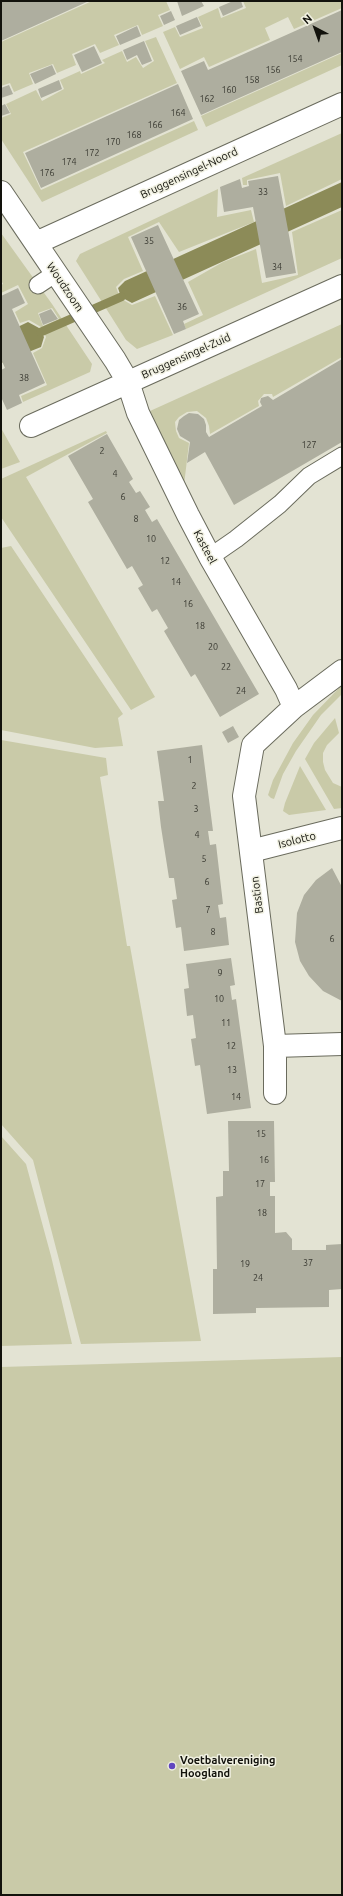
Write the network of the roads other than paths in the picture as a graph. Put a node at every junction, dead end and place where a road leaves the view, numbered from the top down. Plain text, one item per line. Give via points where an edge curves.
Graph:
1 (342, 104) edge
2 (1, 192) edge
3 (36, 243) junction
4 (342, 286) edge
5 (128, 382) junction
6 (31, 426) dead end
7 (342, 456) edge
8 (210, 557) junction
9 (342, 670) edge
10 (294, 707) junction
11 (342, 828) edge
12 (251, 852) junction
13 (342, 1044) edge
14 (275, 1046) junction
15 (275, 1093) dead end

1 - 3 street, Bruggensingel-Noord
2 - 3 street, Woudzoom
3 - 5 street, Woudzoom via 47,279 115,360
4 - 5 street, Bruggensingel-Zuid
5 - 6 street, Bruggensingel-Zuid
5 - 8 street, Kasteel via 138,413
7 - 8 lane via 309,476 280,504
8 - 10 street, Kasteel
9 - 10 street
10 - 12 street, Bastion via 253,745 244,796
11 - 12 street, Isolotto
12 - 14 street, Bastion
13 - 14 street
14 - 15 street, Bastion

